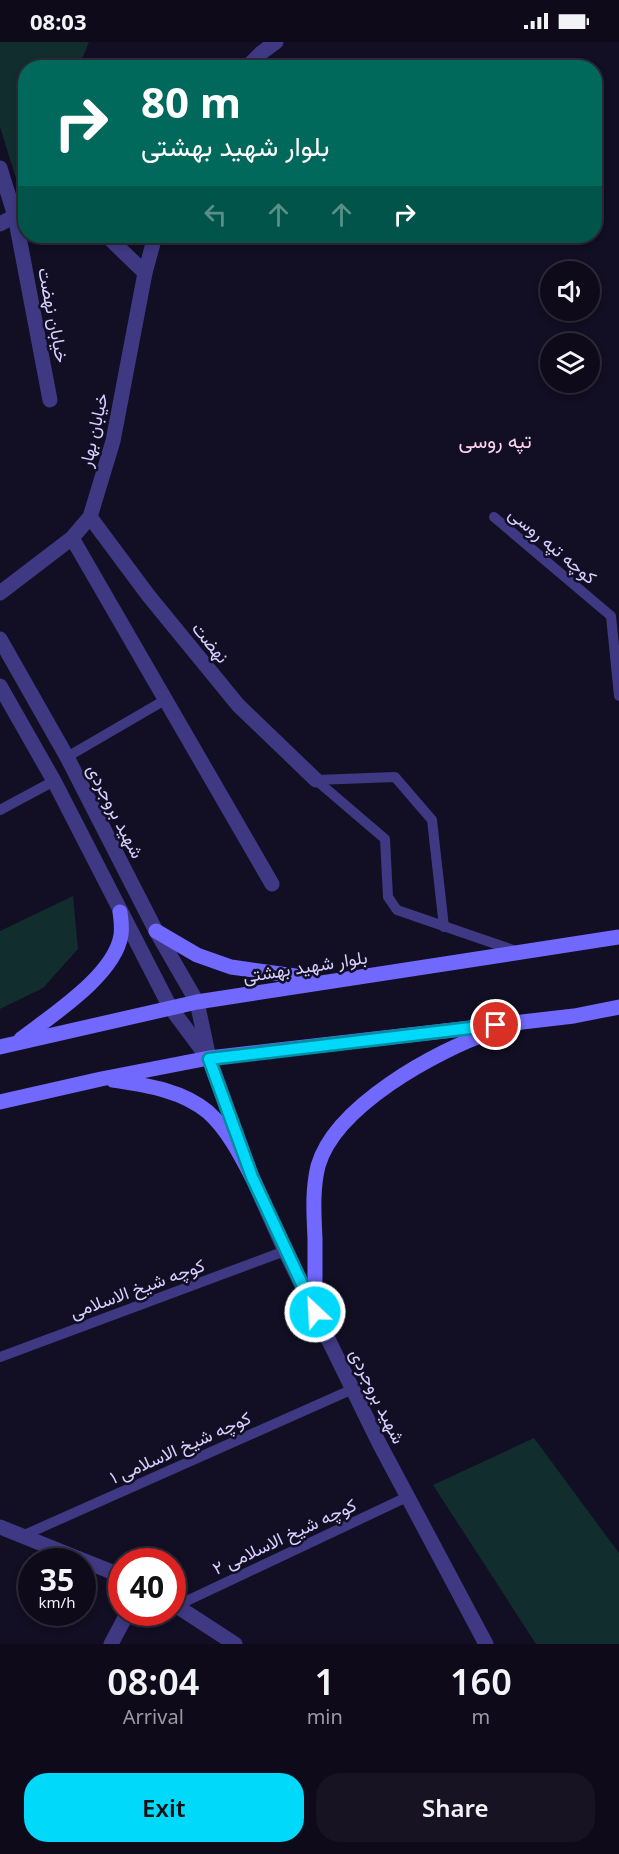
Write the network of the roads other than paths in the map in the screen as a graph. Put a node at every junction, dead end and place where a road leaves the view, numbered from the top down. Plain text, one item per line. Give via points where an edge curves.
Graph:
1 (276, 42) edge
2 (254, 60) edge
3 (0, 168) edge
4 (18, 210) edge
5 (18, 216) edge
6 (0, 224) edge
7 (25, 243) edge
8 (114, 243) edge
9 (153, 243) edge
10 (145, 273) junction
11 (50, 400) dead end
12 (90, 517) junction
13 (494, 517) dead end
14 (72, 538) junction
15 (0, 593) edge
16 (0, 639) edge
17 (0, 686) edge
18 (619, 696) edge
19 (165, 700) junction
20 (67, 757) junction
21 (316, 780) junction
22 (54, 781) junction
23 (0, 810) edge
24 (272, 884) dead end
25 (120, 912) junction
26 (444, 927) junction
27 (156, 931) junction
28 (619, 937) edge
29 (522, 953) junction
30 (337, 980) junction
31 (197, 1002) junction
32 (619, 1007) edge
33 (170, 1008) junction
34 (520, 1022) junction
35 (18, 1042) junction
36 (0, 1047) edge
37 (209, 1059) junction
38 (101, 1078) junction
39 (0, 1102) edge
40 (252, 1177) junction
41 (285, 1251) junction
42 (315, 1312) junction
43 (0, 1357) edge
44 (353, 1389) junction
45 (406, 1497) junction
46 (0, 1527) edge
47 (22, 1536) junction
48 (108, 1570) edge
49 (186, 1598) edge
50 (186, 1612) edge
51 (121, 1626) edge
52 (111, 1644) edge
53 (236, 1644) edge
54 (486, 1644) edge

1 - 2 street
3 - 4 street, خیابان نهضت
5 - 6 street
7 - 11 street, خیابان نهضت
8 - 10 street
9 - 10 street, خیابان بهار
10 - 12 street, خیابان بهار via 113,441
12 - 14 street, خیابان بهار
12 - 21 street, نهضت via 238,705
13 - 18 lane, کوچه تپه روسی via 611,616
14 - 15 street, خیابان بهار
14 - 19 street
16 - 20 street, شهید بروجردی
17 - 22 street
19 - 20 lane
19 - 24 street
20 - 27 street, شهید بروجردی
21 - 26 lane via 385,839 388,897 397,910
21 - 26 lane via 395,777 411,794 432,820
22 - 23 lane
22 - 25 street
25 - 33 street
25 - 35 main road via 121,934 115,955 103,972
26 - 29 lane
27 - 30 main road via 196,955 231,967
27 - 31 street, شهید بروجردی
28 - 29 main road, بلوار شهید بهشتی
29 - 30 main road, بلوار شهید بهشتی
30 - 31 main road, بلوار شهید بهشتی
31 - 33 main road, بلوار شهید بهشتی
31 - 37 street, شهید بروجردی
32 - 34 main road
33 - 35 main road, بلوار شهید بهشتی
33 - 37 street
34 - 37 main road
34 - 42 main road via 462,1042 414,1067 360,1108 334,1135 319,1164 313,1197
35 - 36 main road, بلوار شهید بهشتی
37 - 38 main road
37 - 40 street, شهید بروجردی
38 - 39 main road
38 - 40 main road via 149,1086 208,1112 234,1144
40 - 41 street, شهید بروجردی
41 - 42 street, شهید بروجردی
41 - 43 lane, کوچه شیخ الاسلامی
42 - 44 street, شهید بروجردی
44 - 45 street, شهید بروجردی
44 - 47 lane, کوچه شیخ الاسلامی ۱
45 - 49 lane, کوچه شیخ الاسلامی ۲
45 - 54 street, شهید بروجردی
46 - 47 street
47 - 48 street
50 - 53 street
51 - 52 street

